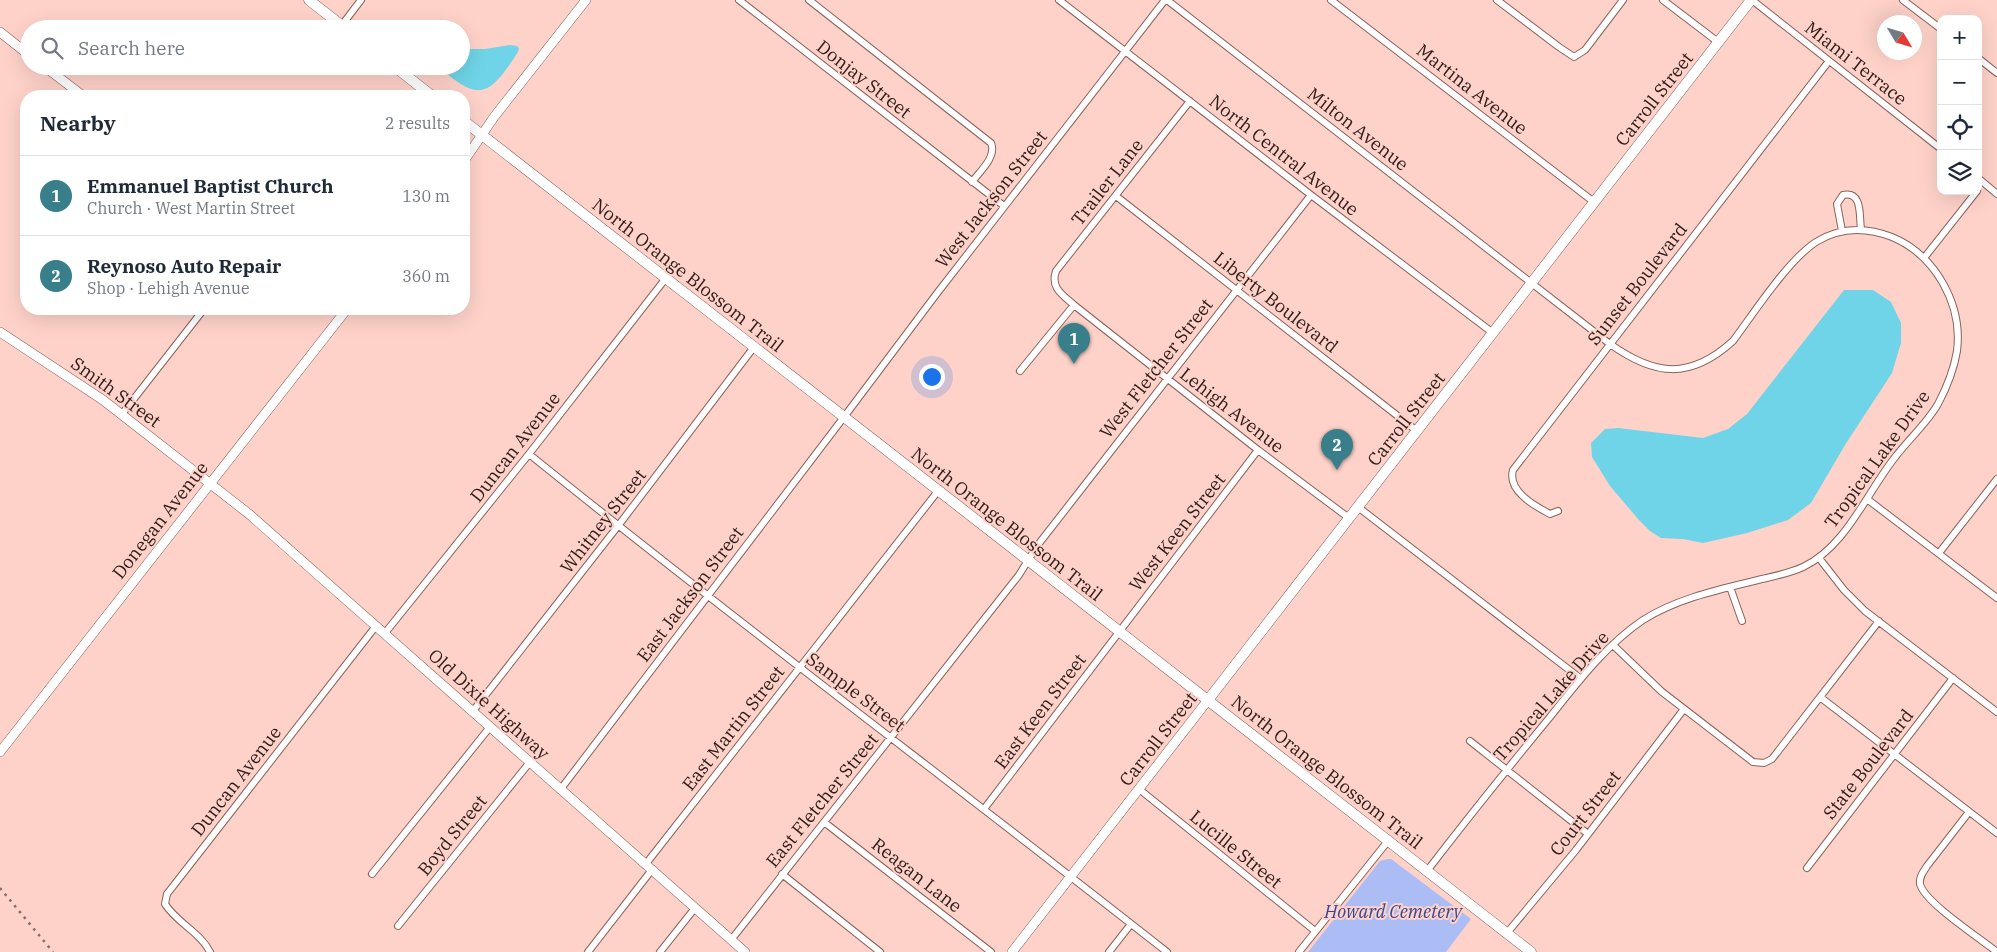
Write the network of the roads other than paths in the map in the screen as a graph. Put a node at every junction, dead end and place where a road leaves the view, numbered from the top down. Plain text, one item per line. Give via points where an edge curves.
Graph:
1 (309, 0) edge
2 (361, 0) edge
3 (586, 0) edge
4 (739, 0) edge
5 (809, 0) edge
6 (1059, 0) edge
7 (1166, 0) edge
8 (1331, 0) edge
9 (1497, 0) edge
10 (1623, 0) edge
11 (1663, 0) edge
12 (1751, 0) edge
13 (1903, 0) edge
14 (335, 20) edge
15 (348, 20) edge
16 (1937, 26) edge
17 (0, 32) edge
18 (1718, 42) junction
19 (20, 48) edge
20 (1125, 51) junction
21 (1981, 60) edge
22 (1829, 61) junction
23 (1997, 73) edge
24 (55, 75) edge
25 (405, 75) edge
26 (74, 90) edge
27 (424, 90) edge
28 (1190, 101) junction
29 (470, 126) edge
30 (482, 135) junction
31 (1937, 146) edge
32 (470, 152) edge
33 (1982, 181) edge
34 (972, 182) junction
35 (1997, 194) edge
36 (1311, 195) junction
37 (1973, 195) edge
38 (1116, 196) junction
39 (1594, 202) junction
40 (1004, 206) junction
41 (1861, 229) junction
42 (1842, 231) junction
43 (1924, 258) junction
44 (666, 278) junction
45 (1532, 282) junction
46 (1054, 284) joint
47 (1236, 290) junction
48 (1074, 305) junction
49 (199, 315) edge
50 (341, 315) edge
51 (0, 332) edge
52 (1493, 333) junction
53 (1610, 344) junction
54 (754, 347) junction
55 (1020, 372) dead end
56 (1167, 378) junction
57 (122, 414) junction
58 (844, 418) junction
59 (1417, 431) junction
60 (1258, 450) junction
61 (529, 454) junction
62 (1997, 479) edge
63 (210, 483) junction
64 (938, 490) junction
65 (1867, 499) junction
66 (1358, 507) junction
67 (1558, 511) dead end
68 (1349, 518) junction
69 (618, 526) junction
70 (1939, 553) junction
71 (1819, 558) junction
72 (1028, 560) junction
73 (1730, 586) junction
74 (708, 595) junction
75 (1997, 598) edge
76 (1742, 621) dead end
77 (1879, 621) junction
78 (376, 626) junction
79 (1119, 631) junction
80 (385, 633) junction
81 (1613, 644) junction
82 (800, 668) junction
83 (1953, 678) junction
84 (1581, 679) junction
85 (1820, 696) junction
86 (1208, 700) junction
87 (1684, 709) junction
88 (473, 711) junction
89 (1997, 712) edge
90 (490, 727) junction
91 (891, 737) junction
92 (1470, 741) dead end
93 (0, 752) edge
94 (1895, 755) junction
95 (530, 762) junction
96 (1507, 769) junction
97 (1139, 789) junction
98 (560, 790) junction
99 (984, 808) junction
100 (1969, 812) junction
101 (824, 822) junction
102 (1997, 833) edge
103 (1588, 834) junction
104 (1388, 841) junction
105 (648, 868) junction
106 (1808, 868) dead end
107 (1427, 871) junction
108 (372, 874) dead end
109 (782, 874) junction
110 (1071, 876) junction
111 (695, 908) junction
112 (1131, 924) junction
113 (398, 926) dead end
114 (1315, 931) junction
115 (1507, 934) junction
116 (731, 940) junction
117 (210, 952) edge
118 (588, 952) edge
119 (660, 952) edge
120 (745, 952) edge
121 (880, 952) edge
122 (991, 952) edge
123 (1012, 952) edge
124 (1109, 952) edge
125 (1167, 952) edge
126 (1298, 952) edge
127 (1531, 952) edge
128 (1997, 952) edge

1 - 14 main road
2 - 15 street
3 - 30 street
4 - 34 street, Donjay Street
5 - 34 street via 991,143 993,151
6 - 20 street, North Central Avenue
7 - 20 street, West Jackson Street
7 - 45 street, Milton Avenue
8 - 39 street, Martina Avenue
9 - 10 street via 1574,57 1585,50
11 - 18 street
12 - 18 main road, Carroll Street
12 - 22 street, Miami Terrace
13 - 16 street
17 - 19 street
18 - 39 main road, Carroll Street
20 - 28 street, North Central Avenue
20 - 40 street, West Jackson Street
21 - 23 street
22 - 31 street, Miami Terrace
22 - 53 street, Sunset Boulevard
24 - 26 street
25 - 27 main road
28 - 36 street, North Central Avenue
28 - 38 street, Trailer Lane
29 - 30 main road, North Orange Blossom Trail
30 - 32 street
30 - 44 main road, North Orange Blossom Trail
33 - 35 street
34 - 40 street, Donjay Street
36 - 47 street, West Fletcher Street
36 - 52 street, North Central Avenue
37 - 43 street
38 - 46 street, Trailer Lane via 1056,270
38 - 47 street, Liberty Boulevard
39 - 45 main road, Carroll Street
40 - 58 street, West Jackson Street
41 - 42 street, Tropical Lake Drive
41 - 42 street via 1858,200 1849,194 1843,195 1837,204
41 - 43 street, Tropical Lake Drive via 1900,241
42 - 53 street, Tropical Lake Drive via 1802,253 1733,341 1708,360 1682,369 1652,368
43 - 65 street, Tropical Lake Drive via 1938,274 1951,300 1957,331 1953,370 1937,406 1893,459
44 - 54 main road, North Orange Blossom Trail
44 - 61 street, Duncan Avenue
45 - 52 main road, Carroll Street
45 - 53 street, Tropical Lake Drive
46 - 48 street, Lehigh Avenue
47 - 56 street, West Fletcher Street
47 - 59 street, Liberty Boulevard
48 - 55 street
48 - 56 street, Lehigh Avenue
49 - 57 street
50 - 63 street, Donegan Avenue
51 - 57 street, Smith Street
52 - 59 main road, Carroll Street
53 - 67 street, Sunset Boulevard via 1511,476 1518,492 1550,514
54 - 58 main road, North Orange Blossom Trail
54 - 69 street, Whitney Street
56 - 60 street, Lehigh Avenue
56 - 72 street, West Fletcher Street
57 - 63 street, Smith Street
58 - 64 main road, North Orange Blossom Trail
58 - 74 street, East Jackson Street
59 - 66 main road, Carroll Street
60 - 68 street, Lehigh Avenue
60 - 79 street, West Keen Street
61 - 69 street, Sample Street
61 - 80 street, Duncan Avenue
62 - 70 street
63 - 78 street, Old Dixie Highway
63 - 93 street, Donegan Avenue
64 - 72 main road, North Orange Blossom Trail
64 - 82 street, East Martin Street
65 - 70 street
65 - 71 street, Tropical Lake Drive via 1832,547
66 - 68 main road, Carroll Street
66 - 84 street
68 - 86 main road, Carroll Street
69 - 74 street, Sample Street
69 - 88 street, Whitney Street
70 - 75 street
71 - 73 street, Tropical Lake Drive via 1802,568
71 - 77 street via 1844,590
72 - 79 main road, North Orange Blossom Trail
72 - 91 street, East Fletcher Street
73 - 76 street
73 - 81 street, Tropical Lake Drive via 1670,606 1643,620
74 - 82 street, Sample Street
74 - 98 street, East Jackson Street
77 - 83 street
77 - 85 street
78 - 80 street, Old Dixie Highway
78 - 117 street, Duncan Avenue via 167,894 165,904 171,914 205,943
79 - 86 main road, North Orange Blossom Trail
79 - 99 street, East Keen Street
80 - 88 street, Old Dixie Highway
81 - 84 street, Tropical Lake Drive
81 - 87 street
82 - 91 street, Sample Street
82 - 105 street, East Martin Street
83 - 89 street
83 - 94 street, State Boulevard
84 - 96 street, Tropical Lake Drive
85 - 87 street via 1772,758 1764,762 1753,762
85 - 94 street
86 - 97 street, Carroll Street
86 - 104 main road, North Orange Blossom Trail
87 - 103 street, Court Street
88 - 90 street, Old Dixie Highway
90 - 95 street, Old Dixie Highway
90 - 108 street
91 - 99 street, Sample Street
91 - 101 street, East Fletcher Street
92 - 96 street
94 - 100 street
94 - 106 street, State Boulevard
95 - 98 street, Old Dixie Highway
95 - 113 street, Boyd Street
96 - 103 street
96 - 107 street, Tropical Lake Drive
97 - 110 street, Carroll Street
97 - 114 street, Lucille Street
98 - 105 street, Old Dixie Highway
99 - 110 street, Sample Street
100 - 102 street
100 - 128 street via 1926,866 1920,886 1930,900
101 - 109 street, East Fletcher Street
101 - 122 street, Reagan Lane
103 - 115 street, Court Street
104 - 107 main road, North Orange Blossom Trail
104 - 114 street
105 - 111 street, Old Dixie Highway
105 - 118 street, East Martin Street
107 - 115 main road, North Orange Blossom Trail
109 - 116 street, East Fletcher Street
109 - 121 street
110 - 112 street, Sample Street
110 - 123 street, Carroll Street
111 - 116 street, Old Dixie Highway
111 - 119 street
112 - 124 street
112 - 125 street, Sample Street
114 - 126 street
115 - 127 main road, North Orange Blossom Trail
116 - 120 street, Old Dixie Highway

